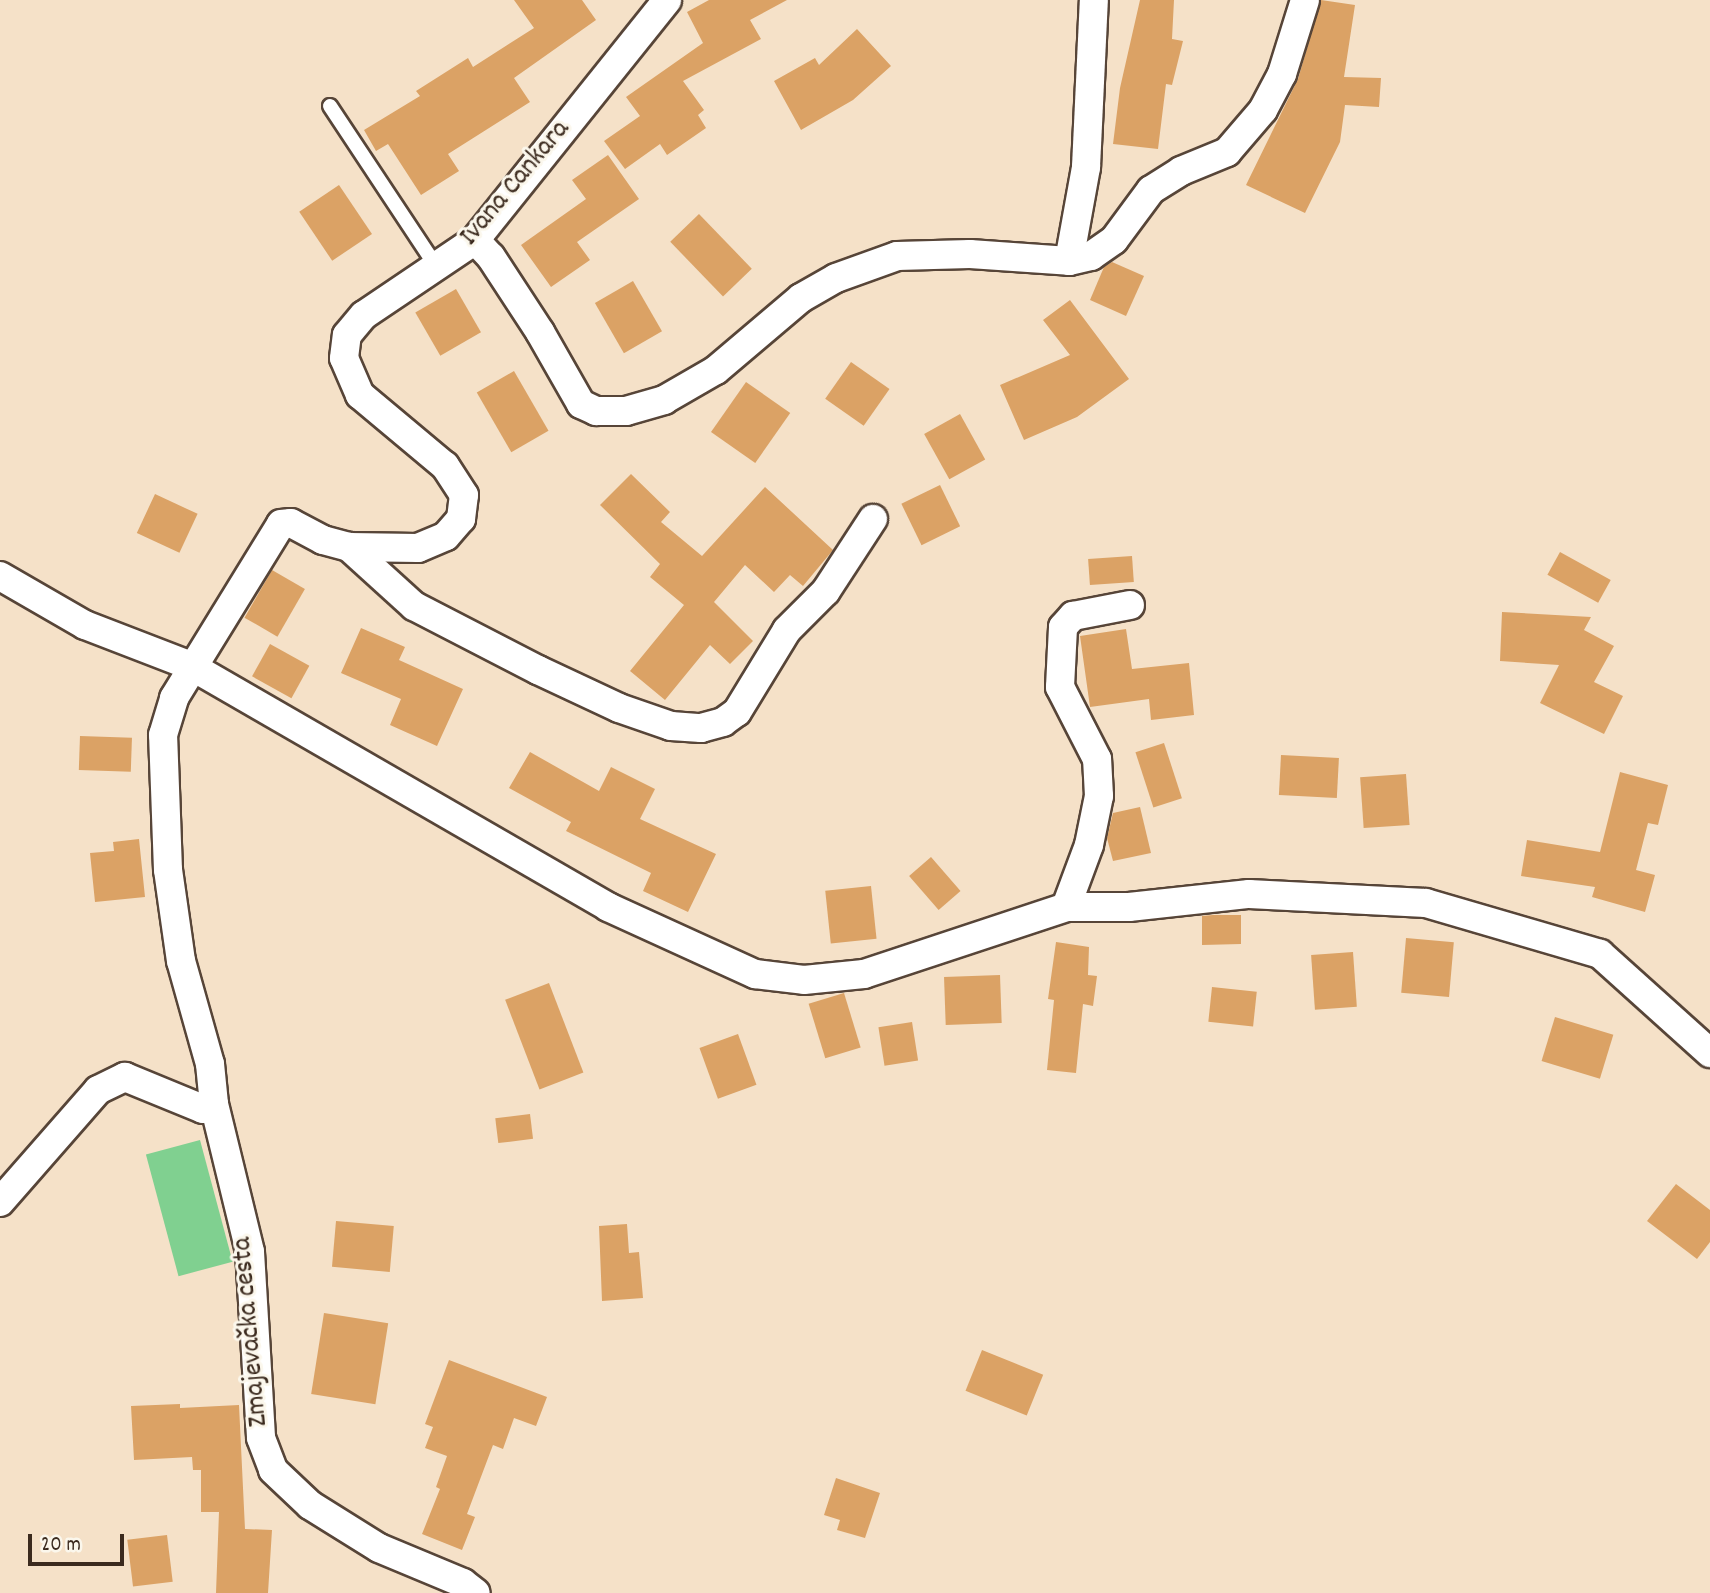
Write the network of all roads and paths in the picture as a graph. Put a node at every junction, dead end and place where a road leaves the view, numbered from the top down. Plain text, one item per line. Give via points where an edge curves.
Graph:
1 (667, 0) edge
2 (1094, 0) edge
3 (1305, 0) edge
4 (330, 106) dead end
5 (475, 240) junction
6 (1069, 261) junction
7 (438, 269) junction
8 (873, 519) dead end
9 (349, 547) junction
10 (0, 576) edge
11 (1130, 605) dead end
12 (191, 666) junction
13 (1066, 907) junction
14 (1710, 1053) edge
15 (214, 1104) junction
16 (0, 1202) edge
17 (467, 1590) edge

1 - 5 street, Ivana Cankara
2 - 6 street via 1086,167
3 - 6 street via 1282,74 1263,110 1227,152 1181,171 1151,190 1114,240 1091,256
4 - 7 lane
5 - 6 street via 540,332 580,404 596,411 626,411 664,400 716,370 801,298 836,278 897,256 970,254
5 - 7 street, Ivana Cankara
7 - 9 street, Ivana Cankara via 364,315 347,335 344,358 360,396 445,466 464,495 461,519 446,536 418,548
8 - 9 street via 826,592 787,630 737,712 701,728 671,726 619,708 526,664 414,606
9 - 12 street, Ivana Cankara via 291,523 281,524
10 - 12 street via 85,625
11 - 13 street via 1073,616 1063,627 1060,687 1097,759 1099,796 1089,845
12 - 13 street via 608,907 755,974 804,980 864,974
12 - 15 street, Zmajevačka cesta via 174,698 163,735 168,870 181,961 210,1064
13 - 14 street via 1129,907 1249,894 1426,903 1600,954
15 - 16 street via 203,1109 124,1077 98,1090
15 - 17 street, Zmajevačka cesta via 250,1252 261,1437 273,1470 310,1505 379,1548

